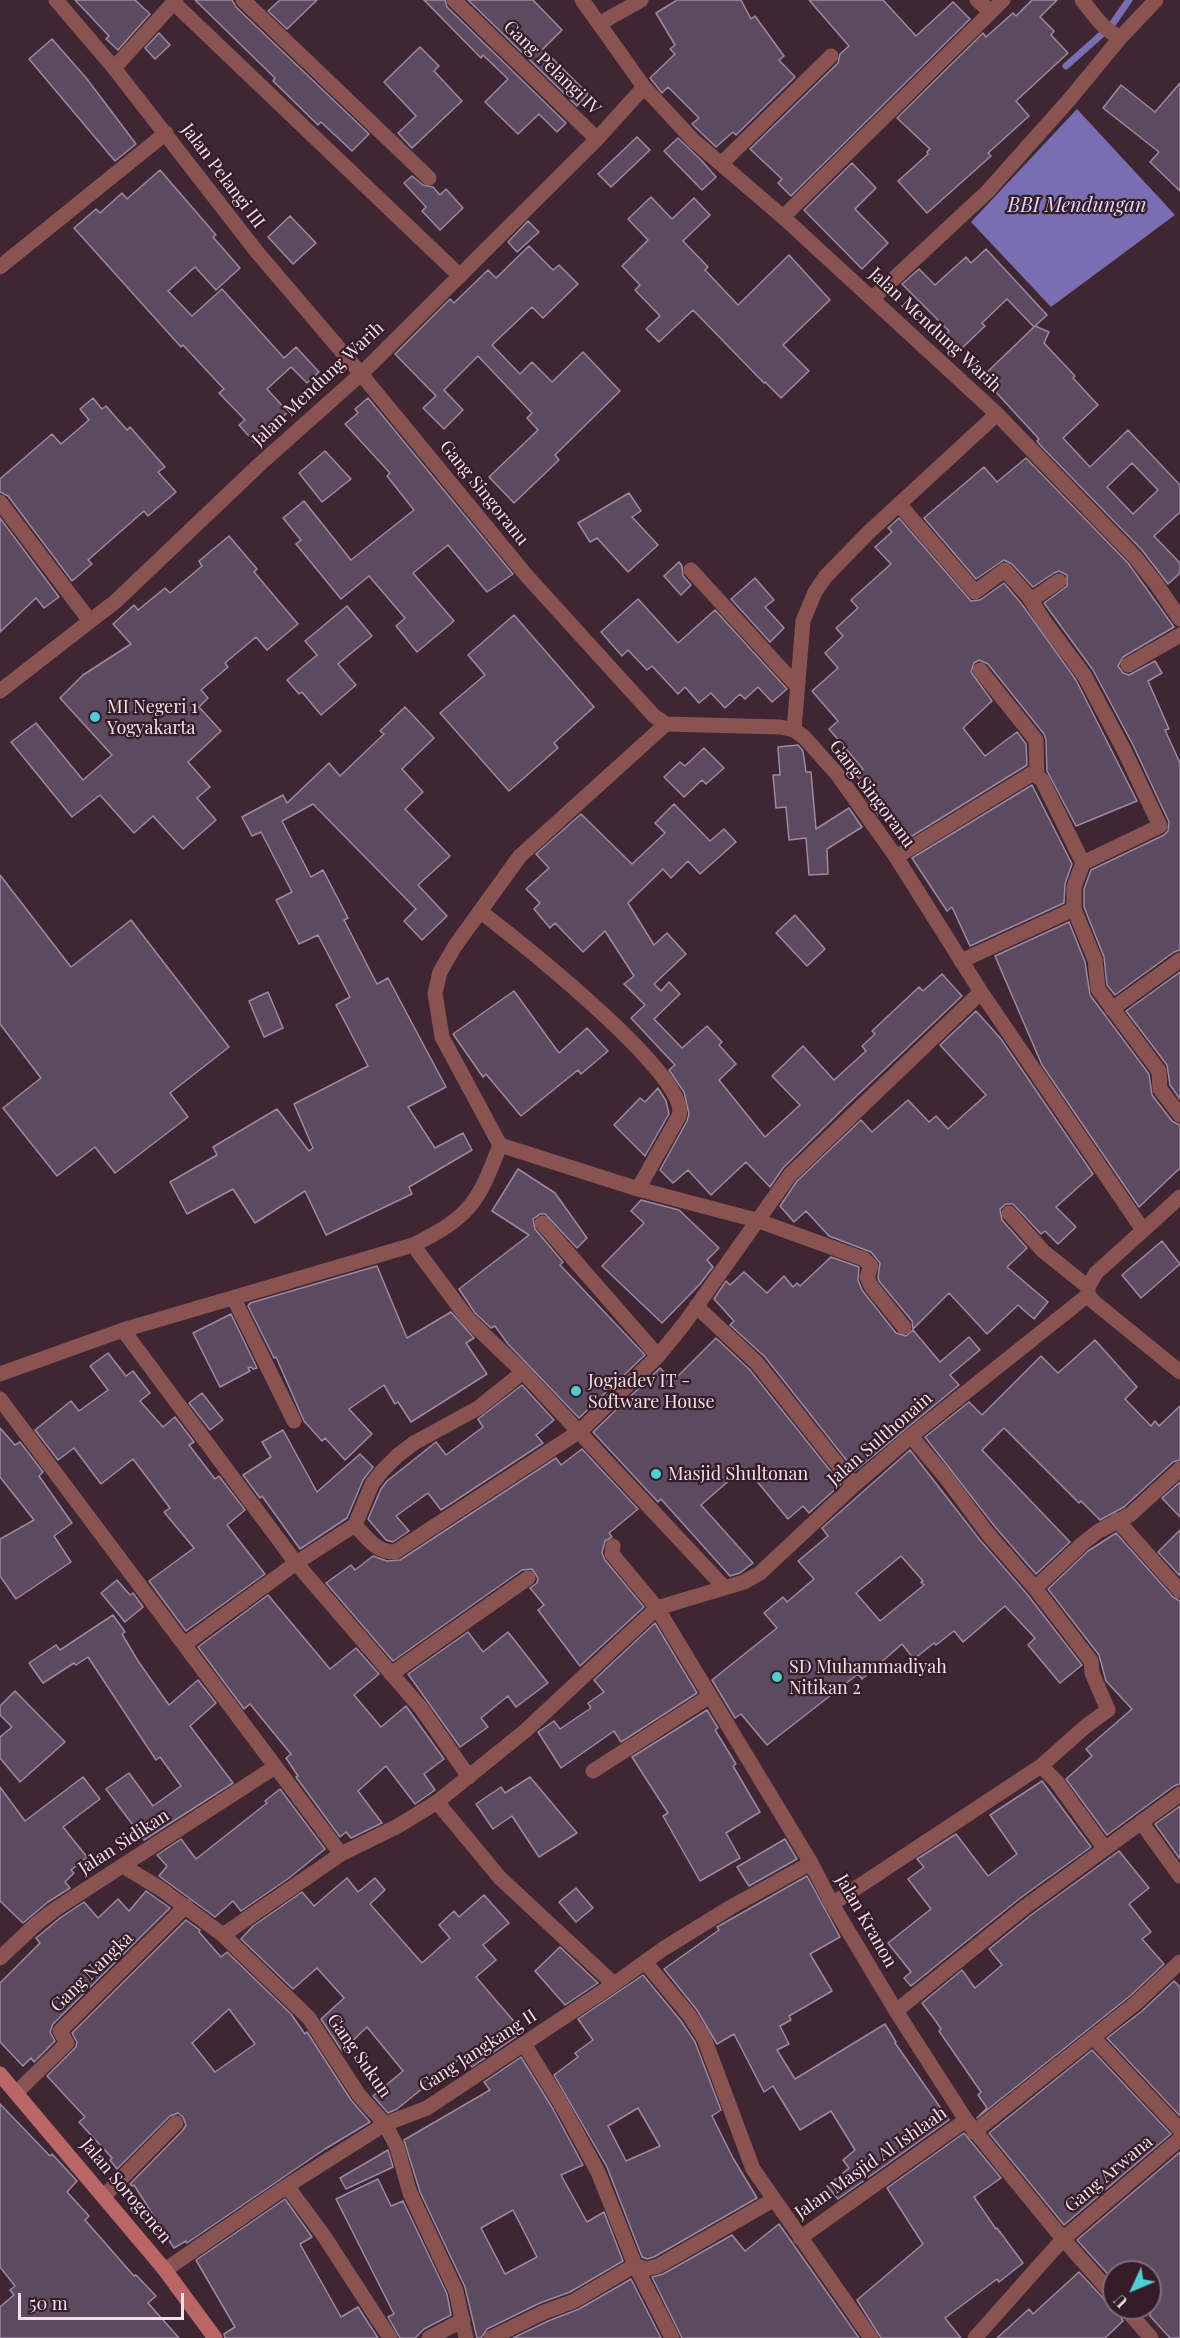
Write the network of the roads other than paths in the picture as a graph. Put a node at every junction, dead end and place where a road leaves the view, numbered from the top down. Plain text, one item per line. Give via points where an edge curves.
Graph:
1 (56, 0) edge
2 (243, 0) edge
3 (454, 0) edge
4 (582, 0) edge
5 (641, 0) edge
6 (977, 0) edge
7 (1003, 0) edge
8 (1082, 0) edge
9 (1156, 0) edge
10 (175, 1) edge
11 (990, 11) junction
12 (599, 24) junction
13 (1117, 35) junction
14 (831, 56) dead end
15 (114, 68) junction
16 (644, 87) junction
17 (166, 133) junction
18 (597, 139) junction
19 (722, 163) junction
20 (429, 178) dead end
21 (783, 217) junction
22 (0, 267) edge
23 (460, 276) junction
24 (873, 298) junction
25 (361, 374) junction
26 (997, 414) junction
27 (0, 502) edge
28 (899, 504) junction
29 (691, 570) dead end
30 (1059, 581) dead end
31 (1031, 600) junction
32 (1180, 619) edge
33 (90, 621) junction
34 (1180, 635) edge
35 (1128, 665) dead end
36 (980, 670) dead end
37 (798, 686) junction
38 (0, 691) edge
39 (666, 724) junction
40 (794, 730) junction
41 (1037, 775) junction
42 (896, 857) junction
43 (1083, 863) junction
44 (1074, 909) junction
45 (481, 912) junction
46 (1180, 960) edge
47 (961, 961) junction
48 (981, 992) junction
49 (1112, 1009) junction
50 (1180, 1115) edge
51 (500, 1145) junction
52 (638, 1189) junction
53 (1180, 1197) edge
54 (1009, 1213) dead end
55 (756, 1220) junction
56 (542, 1223) dead end
57 (1143, 1230) junction
58 (413, 1245) junction
59 (1088, 1291) junction
60 (234, 1299) junction
61 (696, 1306) junction
62 (904, 1328) dead end
63 (123, 1330) junction
64 (658, 1356) junction
65 (523, 1372) junction
66 (1180, 1372) edge
67 (0, 1374) edge
68 (0, 1399) edge
69 (294, 1421) dead end
70 (580, 1431) junction
71 (911, 1436) junction
72 (1180, 1469) edge
73 (854, 1485) junction
74 (1117, 1520) junction
75 (355, 1525) junction
76 (613, 1546) dead end
77 (296, 1563) junction
78 (528, 1578) dead end
79 (723, 1587) junction
80 (1035, 1588) junction
81 (1180, 1591) edge
82 (657, 1608) junction
83 (185, 1644) junction
84 (391, 1674) junction
85 (710, 1696) junction
86 (1041, 1766) junction
87 (275, 1767) junction
88 (593, 1771) dead end
89 (469, 1777) junction
90 (1180, 1794) edge
91 (437, 1802) junction
92 (1141, 1822) junction
93 (1105, 1849) junction
94 (341, 1854) junction
95 (811, 1863) junction
96 (123, 1866) junction
97 (1180, 1876) edge
98 (832, 1904) junction
99 (186, 1906) junction
100 (223, 1935) junction
101 (0, 1958) edge
102 (645, 1962) junction
103 (1180, 1962) edge
104 (614, 1984) junction
105 (896, 2011) junction
106 (1093, 2037) junction
107 (524, 2044) junction
108 (0, 2074) edge
109 (16, 2093) junction
110 (176, 2123) dead end
111 (385, 2124) junction
112 (970, 2126) junction
113 (1180, 2130) edge
114 (1180, 2139) edge
115 (286, 2186) junction
116 (104, 2196) junction
117 (773, 2200) junction
118 (800, 2238) junction
119 (1063, 2239) junction
120 (635, 2265) junction
121 (165, 2270) junction
122 (1102, 2283) edge
123 (463, 2320) junction
124 (1135, 2320) edge
125 (215, 2338) edge
126 (390, 2338) edge
127 (429, 2338) edge
128 (466, 2338) edge
129 (491, 2338) edge
130 (672, 2338) edge
131 (871, 2338) edge
132 (975, 2338) edge
133 (1151, 2338) edge

1 - 15 street, Jalan Pelangi III
2 - 20 street
3 - 18 street, Gang Pelangi IV
4 - 12 street, Jalan Mendung Warih
5 - 12 street
6 - 11 street
7 - 11 street
8 - 13 street
9 - 13 street
10 - 15 street
10 - 23 street
11 - 21 street
12 - 16 street, Jalan Mendung Warih
13 - 24 street via 1069,100 987,192
14 - 19 street
15 - 17 street, Jalan Pelangi III
16 - 18 street, Jalan Mendung Warih
16 - 19 street, Jalan Mendung Warih via 693,140
17 - 22 street
17 - 25 street, Jalan Pelangi III via 256,252
18 - 23 street, Jalan Mendung Warih
19 - 21 street, Jalan Mendung Warih
21 - 24 street, Jalan Mendung Warih
23 - 25 street, Jalan Mendung Warih
24 - 26 street, Jalan Mendung Warih
25 - 33 street, Jalan Mendung Warih
25 - 39 street, Gang Singoranu via 526,575 654,716
26 - 28 street
26 - 32 street, Jalan Mendung Warih via 1135,557
27 - 33 street
28 - 31 street via 975,592 1005,570
28 - 37 street via 826,576 815,592 803,621
29 - 37 street
30 - 31 street
31 - 43 street via 1084,675 1160,826
33 - 38 street, Jalan Mendung Warih
34 - 35 street
36 - 41 street via 1036,740
37 - 40 street
39 - 40 street
39 - 45 street via 520,856
40 - 42 street, Gang Singoranu via 837,774
41 - 42 street via 1033,773
41 - 43 street
42 - 47 street, Gang Singoranu
43 - 44 street via 1074,887
44 - 47 street
44 - 49 street via 1095,960 1098,989
45 - 51 street via 440,972 435,993 442,1037
45 - 52 street via 540,957 614,1024 680,1104 679,1116
46 - 49 street
47 - 48 street, Gang Singoranu
48 - 55 street via 790,1175
48 - 57 street, Gang Singoranu
49 - 50 street via 1159,1071 1160,1089
51 - 52 street
51 - 58 street via 479,1195 469,1208 438,1233
52 - 55 street
53 - 57 street, Jalan Sulthonain
54 - 59 street via 1043,1251
55 - 61 street
55 - 62 street via 870,1263 867,1276 871,1286
56 - 64 street
57 - 59 street, Jalan Sulthonain via 1096,1274
58 - 60 street
58 - 65 street via 468,1319
59 - 66 street via 1094,1302
59 - 71 street, Jalan Sulthonain
60 - 63 street
60 - 69 street
61 - 64 street
61 - 73 street via 757,1363
63 - 67 street
63 - 77 street
64 - 70 street
65 - 70 street
65 - 75 street via 478,1408 397,1456 372,1484
68 - 83 street
70 - 75 street via 395,1552 381,1550
70 - 79 street
71 - 73 street, Jalan Sulthonain
71 - 80 street
72 - 74 street via 1131,1514
73 - 79 street, Jalan Sulthonain via 760,1573
74 - 80 street via 1082,1544
74 - 81 street
75 - 77 street
76 - 82 street, Jalan Kranon via 612,1554
77 - 83 street
77 - 84 street
78 - 84 street
79 - 82 street, Jalan Sulthonain
80 - 86 street via 1091,1661 1108,1710
82 - 85 street, Jalan Kranon
82 - 89 street via 525,1731
83 - 87 street
84 - 89 street via 421,1708
85 - 88 street
85 - 95 street, Jalan Kranon
86 - 93 street
86 - 98 street
87 - 94 street
87 - 96 street, Jalan Sidikan
89 - 91 street
90 - 92 street
91 - 94 street
91 - 104 street via 500,1878
92 - 93 street
92 - 97 street
93 - 105 street via 1025,1907
94 - 100 street
95 - 98 street, Jalan Kranon
95 - 102 street, Gang Jangkang II via 731,1907
96 - 99 street, Gang Sukun
96 - 101 street, Jalan Sidikan via 36,1924
98 - 105 street, Jalan Kranon
99 - 100 street, Gang Sukun
99 - 109 street, Gang Nangka via 60,2031 68,2043
100 - 111 street, Gang Sukun via 309,2018 359,2095
102 - 104 street, Gang Jangkang II
102 - 117 street via 704,2038 753,2169
103 - 106 street, Jalan Masjid Al Ishlaah
104 - 107 street, Gang Jangkang II
105 - 112 street, Jalan Kranon
106 - 112 street, Jalan Masjid Al Ishlaah
106 - 113 street
107 - 111 street, Gang Jangkang II via 427,2108
107 - 120 street via 598,2172
108 - 109 main road, Jalan Sorogenen
109 - 116 main road, Jalan Sorogenen
110 - 116 street
111 - 115 street, Gang Jangkang II
111 - 123 street, Gang Sukun via 397,2147 410,2193 456,2291
112 - 118 street, Jalan Masjid Al Ishlaah
112 - 119 street, Jalan Kranon
114 - 119 street, Gang Arwana
115 - 121 street, Gang Jangkang II
115 - 126 street via 324,2236
116 - 121 main road, Jalan Sorogenen
117 - 118 street
117 - 120 street via 658,2266 646,2270
118 - 131 street
119 - 122 street, Jalan Kranon
119 - 132 street, Gang Arwana
120 - 129 street via 574,2301
120 - 130 street
121 - 125 main road, Jalan Sorogenen
123 - 127 street
123 - 128 street, Gang Sukun
124 - 133 street

